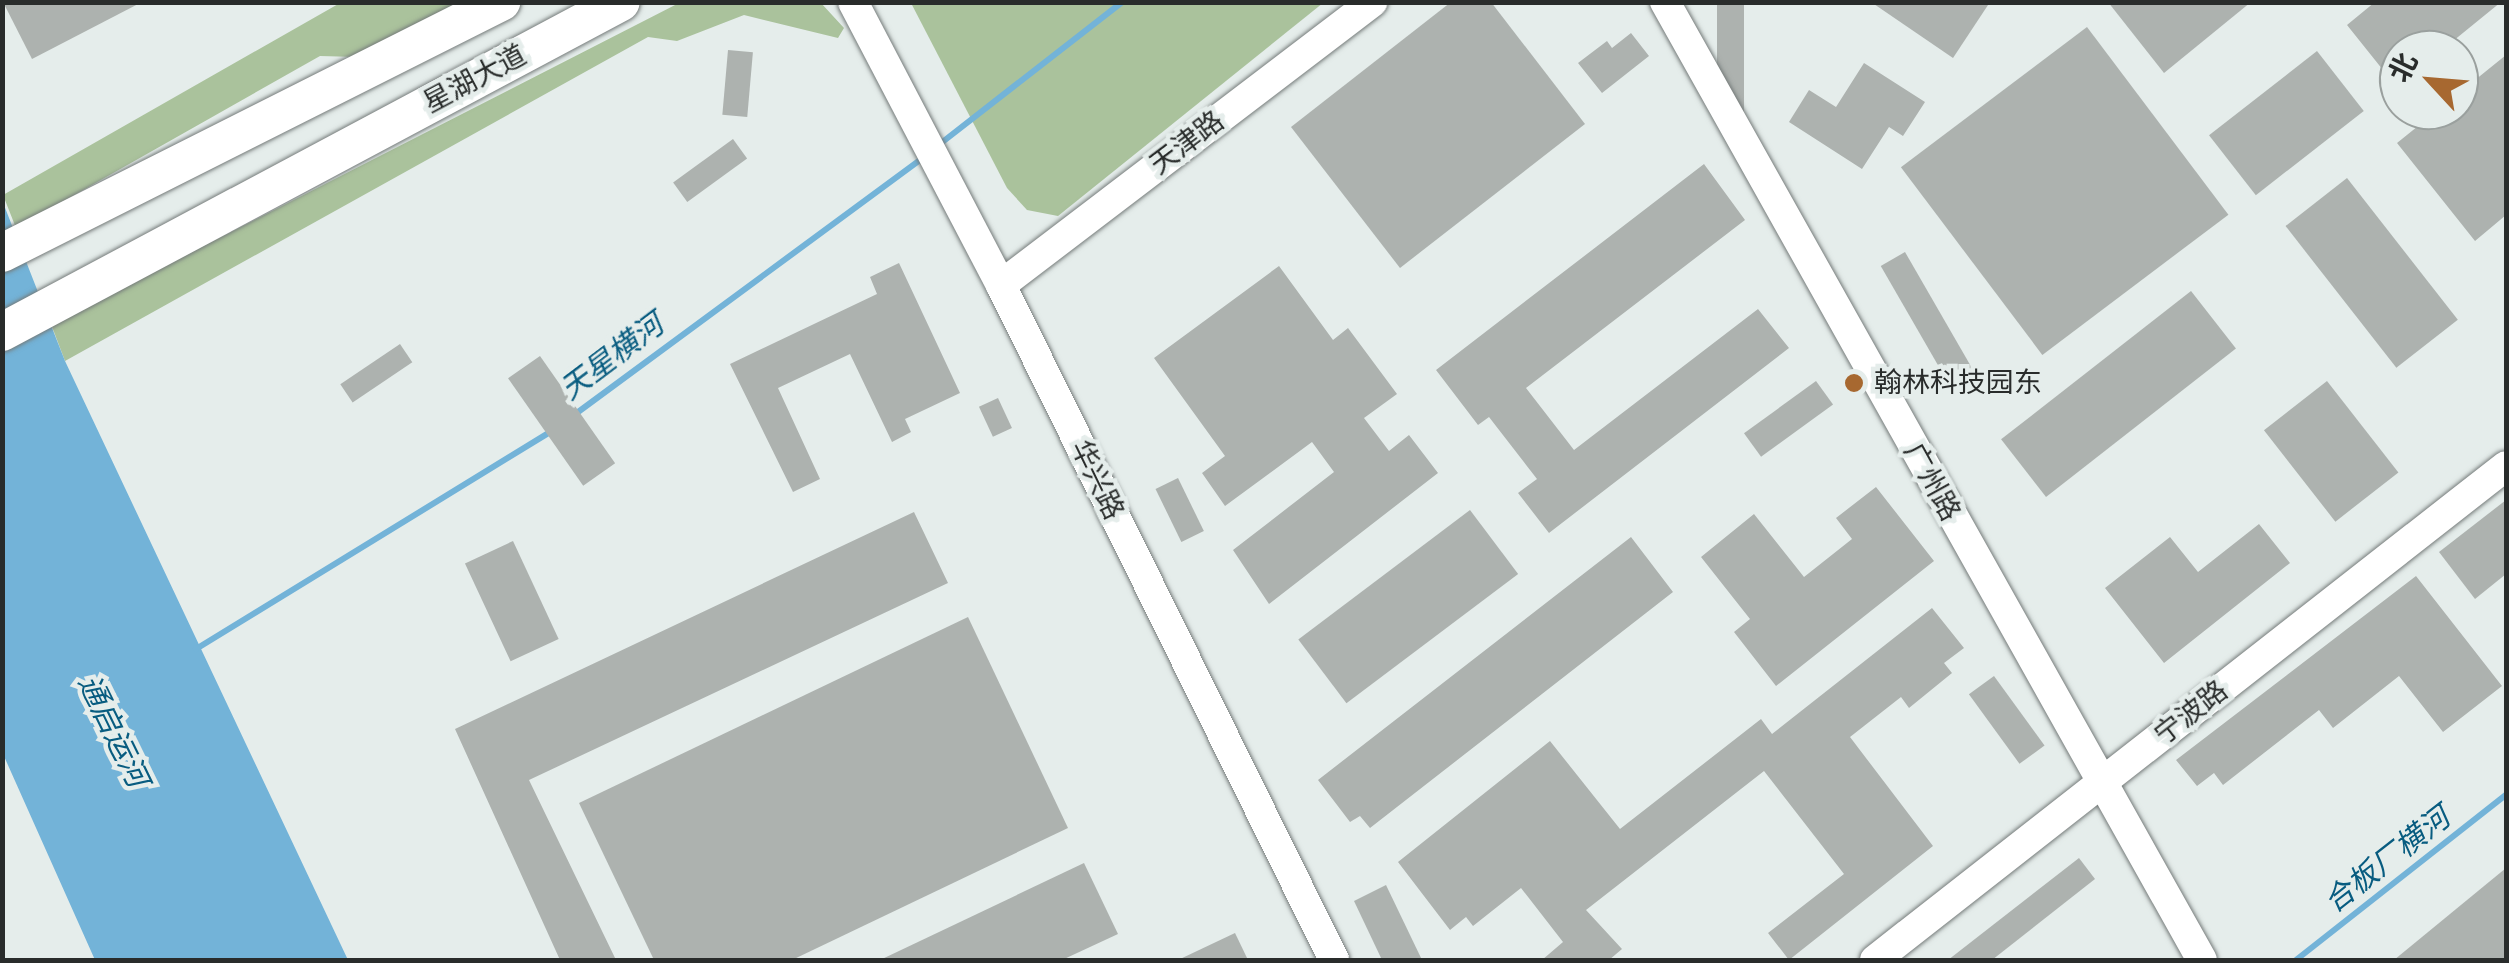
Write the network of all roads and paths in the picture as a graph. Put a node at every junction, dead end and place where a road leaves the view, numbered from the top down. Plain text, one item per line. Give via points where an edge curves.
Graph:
1 (500, 2) edge
2 (622, 2) edge
3 (853, 2) edge
4 (1373, 2) edge
5 (1665, 2) edge
6 (2, 254) edge
7 (1001, 285) junction
8 (2, 332) edge
9 (2506, 466) edge
10 (2100, 784) junction
11 (1334, 960) edge
12 (1876, 960) edge
13 (2202, 960) edge

1 - 6 main road, 星湖大道
2 - 8 main road, 星湖大道
3 - 7 street, 华兴路
4 - 7 street, 天津路
5 - 10 street, 广州路
7 - 11 street, 华兴路
9 - 10 street, 宁波路
10 - 12 street, 宁波路
10 - 13 street, 广州路

